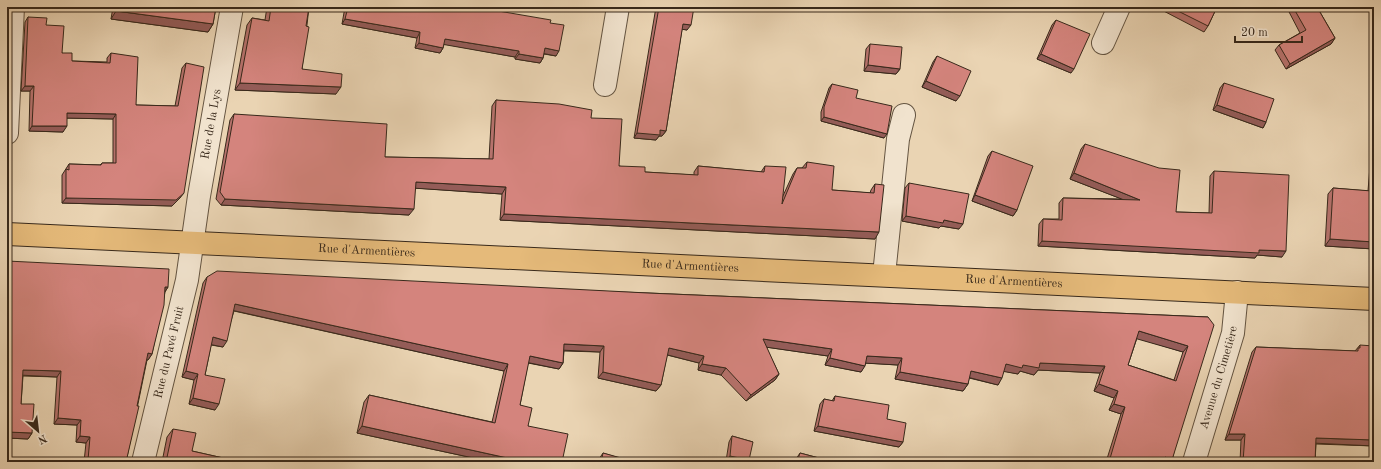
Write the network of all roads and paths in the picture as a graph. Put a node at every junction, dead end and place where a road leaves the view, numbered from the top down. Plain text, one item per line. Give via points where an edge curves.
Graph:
1 (12, 7) edge
2 (232, 7) edge
3 (1119, 7) edge
4 (614, 8) edge
5 (1103, 42) dead end
6 (605, 85) dead end
7 (904, 115) dead end
8 (7, 133) edge
9 (7, 234) edge
10 (192, 241) junction
11 (884, 275) junction
12 (1237, 292) junction
13 (1374, 299) edge
14 (143, 462) edge
15 (1194, 462) edge

1 - 8 street
2 - 10 street, Rue de la Lys
3 - 5 street
4 - 6 street
7 - 11 street via 898,138
9 - 10 main road, Rue d'Armentières
10 - 11 main road, Rue d'Armentières
10 - 14 street, Rue du Pavé Fruit via 186,285
11 - 12 main road, Rue d'Armentières
12 - 13 main road, Rue d'Armentières
12 - 15 street, Avenue du Cimetière via 1233,334

